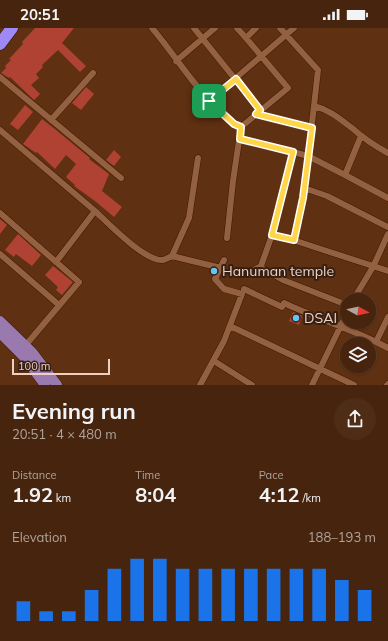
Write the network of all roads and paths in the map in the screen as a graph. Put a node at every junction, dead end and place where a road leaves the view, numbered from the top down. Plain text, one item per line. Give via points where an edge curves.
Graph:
1 (12, 28) edge
2 (152, 28) edge
3 (194, 28) edge
4 (215, 28) edge
5 (237, 28) edge
6 (256, 28) edge
7 (280, 28) edge
8 (294, 28) edge
9 (287, 35) junction
10 (203, 38) junction
11 (246, 38) junction
12 (0, 44) edge
13 (262, 57) junction
14 (176, 61) junction
15 (93, 73) dead end
16 (0, 77) edge
17 (236, 79) junction
18 (209, 101) junction
19 (314, 106) junction
20 (258, 112) junction
21 (52, 120) junction
22 (241, 127) junction
23 (312, 128) junction
24 (0, 130) edge
25 (361, 136) junction
26 (240, 139) junction
27 (293, 152) junction
28 (388, 153) edge
29 (308, 156) junction
30 (198, 158) dead end
31 (345, 175) junction
32 (121, 178) dead end
33 (304, 188) junction
34 (388, 198) edge
35 (95, 211) junction
36 (0, 212) edge
37 (388, 227) edge
38 (388, 234) edge
39 (272, 235) junction
40 (227, 238) dead end
41 (294, 240) junction
42 (0, 254) edge
43 (172, 256) junction
44 (224, 260) dead end
45 (56, 262) junction
46 (260, 267) junction
47 (373, 267) junction
48 (221, 268) junction
49 (252, 271) dead end
50 (388, 271) edge
51 (244, 289) dead end
52 (357, 293) edge
53 (340, 302) edge
54 (59, 305) junction
55 (388, 317) edge
56 (0, 320) edge
57 (230, 326) junction
58 (340, 327) joint
59 (345, 329) edge
60 (0, 333) edge
61 (364, 337) edge
62 (376, 342) joint
63 (25, 346) junction
64 (388, 348) edge
65 (214, 361) junction
66 (320, 368) junction
67 (48, 383) edge
68 (200, 385) edge
69 (252, 385) edge
70 (312, 385) edge
71 (354, 385) edge

1 - 12 highway
2 - 14 street
3 - 10 street
4 - 10 street
5 - 11 street
6 - 11 street
7 - 9 street
8 - 9 street
9 - 13 street
9 - 19 street via 318,70
10 - 14 street
10 - 17 street
11 - 13 street
13 - 17 street
13 - 20 street via 288,88
14 - 18 street
15 - 21 street
16 - 21 street
17 - 18 street
17 - 20 street
18 - 22 street via 234,124
19 - 23 street
19 - 25 street via 340,118
20 - 22 street
20 - 23 street
21 - 32 street
22 - 26 street
23 - 29 street
24 - 35 street
25 - 28 street
25 - 31 street
26 - 27 street
26 - 40 street
27 - 29 street
27 - 39 street
29 - 31 street
29 - 33 street
30 - 43 street via 189,218
31 - 34 street
33 - 37 street via 328,196
33 - 41 street
35 - 43 street via 131,245 153,258 163,260
35 - 45 street
36 - 45 street
38 - 47 street
39 - 41 street
39 - 46 street
41 - 47 street
42 - 54 street
43 - 48 street
44 - 48 street
45 - 54 street via 79,282
46 - 49 street
46 - 53 street via 283,280
47 - 50 street
47 - 52 street
48 - 57 street via 215,279 224,289 242,294
51 - 58 street via 282,307 284,303
54 - 63 street
55 - 62 street
56 - 63 main road
57 - 65 street
57 - 66 street
58 - 66 street
59 - 61 street
60 - 67 main road
62 - 64 street
63 - 67 main road
65 - 68 street
65 - 69 street
66 - 70 street
66 - 71 street

